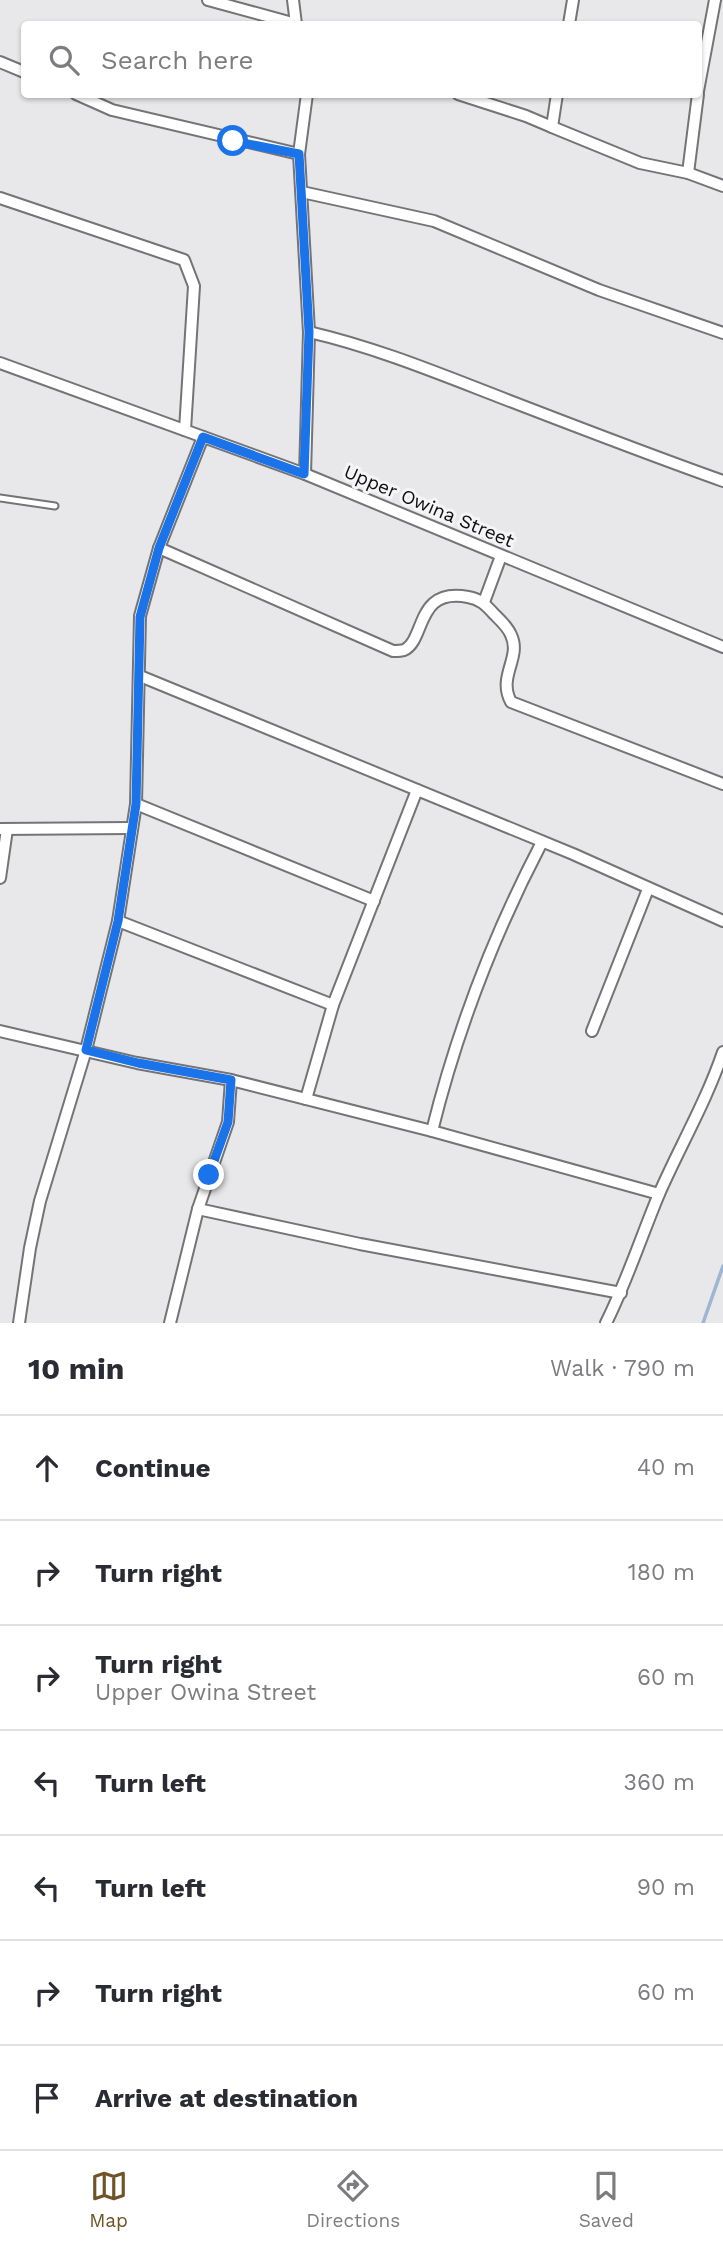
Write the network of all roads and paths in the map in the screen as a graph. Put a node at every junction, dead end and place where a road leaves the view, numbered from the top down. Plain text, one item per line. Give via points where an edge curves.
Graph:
1 (208, 0) edge
2 (293, 0) edge
3 (573, 0) edge
4 (715, 0) edge
5 (285, 21) edge
6 (296, 21) edge
7 (570, 21) edge
8 (0, 62) edge
9 (21, 71) edge
10 (702, 71) edge
11 (85, 98) edge
12 (306, 98) edge
13 (470, 98) edge
14 (556, 98) edge
15 (697, 98) edge
16 (552, 127) junction
17 (299, 154) junction
18 (688, 173) junction
19 (723, 186) edge
20 (302, 192) junction
21 (0, 198) edge
22 (309, 332) junction
23 (723, 333) edge
24 (0, 363) edge
25 (185, 430) junction
26 (203, 437) junction
27 (304, 474) junction
28 (723, 481) edge
29 (0, 498) edge
30 (55, 506) dead end
31 (159, 548) junction
32 (501, 556) junction
33 (484, 602) junction
34 (723, 647) edge
35 (140, 676) junction
36 (723, 784) edge
37 (417, 790) junction
38 (136, 804) junction
39 (131, 828) junction
40 (4, 829) edge
41 (542, 842) junction
42 (0, 878) edge
43 (649, 889) junction
44 (374, 901) junction
45 (118, 921) junction
46 (723, 921) edge
47 (333, 1004) junction
48 (0, 1031) edge
49 (592, 1031) dead end
50 (86, 1050) junction
51 (723, 1052) edge
52 (231, 1080) junction
53 (306, 1099) junction
54 (432, 1131) junction
55 (659, 1194) junction
56 (198, 1209) junction
57 (621, 1293) junction
58 (19, 1323) edge
59 (170, 1323) edge
60 (606, 1323) edge

1 - 5 street
2 - 6 street
3 - 7 street
4 - 10 street
8 - 9 street
11 - 17 street via 112,110
12 - 17 street
13 - 16 street
14 - 16 street
15 - 18 street
16 - 18 street via 640,163
17 - 20 street
18 - 19 street
20 - 22 street
20 - 23 street via 434,221 599,290
21 - 25 street via 184,260 194,286
22 - 27 street
22 - 28 street via 423,367
24 - 25 street, Upper Owina Street
25 - 26 street, Upper Owina Street
26 - 27 street, Upper Owina Street
26 - 31 street
27 - 32 street, Upper Owina Street
29 - 30 lane
31 - 33 street via 393,651 405,650 410,644 429,606 448,596
31 - 35 street via 140,617
32 - 33 street
32 - 34 street, Upper Owina Street
33 - 36 street via 512,636 514,649 506,680 512,702
35 - 37 street
35 - 38 street
37 - 41 street
37 - 44 street
38 - 39 street
38 - 44 street
39 - 40 street
39 - 45 street
40 - 42 street
41 - 43 street
41 - 54 street via 479,979 448,1067
43 - 46 street
43 - 49 street
44 - 47 street
45 - 47 street
45 - 50 street
47 - 53 street
48 - 50 street
50 - 52 street
50 - 58 street via 40,1202
51 - 55 street
52 - 53 street
52 - 56 street via 225,1133
53 - 54 street
54 - 55 street
55 - 57 street
56 - 57 street
56 - 59 street
57 - 60 street

